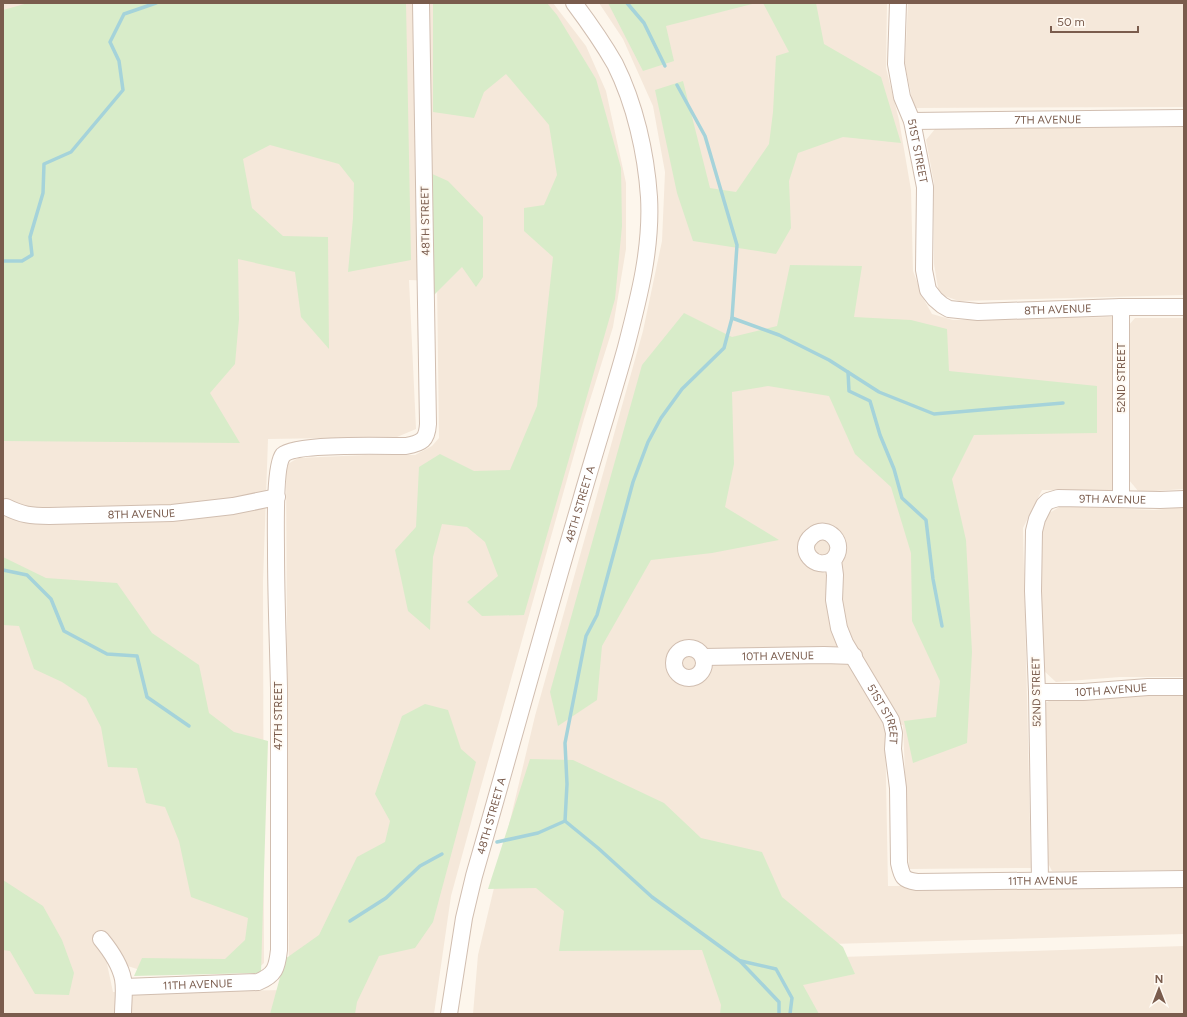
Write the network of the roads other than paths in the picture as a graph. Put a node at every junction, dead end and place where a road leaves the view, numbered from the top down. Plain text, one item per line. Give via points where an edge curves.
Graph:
1 (421, 3) edge
2 (574, 3) edge
3 (898, 3) edge
4 (1184, 118) edge
5 (912, 121) junction
6 (935, 299) joint
7 (1121, 307) junction
8 (1184, 307) edge
9 (282, 456) joint
10 (277, 497) junction
11 (1121, 498) junction
12 (1184, 499) edge
13 (1044, 505) joint
14 (6, 507) dead end
15 (833, 560) dead end
16 (854, 656) junction
17 (703, 657) dead end
18 (1184, 687) edge
19 (1037, 692) junction
20 (903, 878) joint
21 (1184, 879) edge
22 (1040, 881) junction
23 (101, 939) dead end
24 (271, 976) joint
25 (124, 987) junction
26 (123, 1014) edge
27 (449, 1014) edge

1 - 9 street, 48TH STREET via 427,434 416,444 406,446 330,446 293,450
2 - 27 street, 48TH STREET A via 615,65 640,134 649,198 644,269 639,299 617,378 474,876 464,918
3 - 5 street, 51ST STREET via 896,64 902,97
4 - 5 street, 7TH AVENUE
5 - 6 street, 51ST STREET via 925,187 924,270 928,290
6 - 7 street, 8TH AVENUE via 949,308 978,312
7 - 8 street, 8TH AVENUE
7 - 11 street, 52ND STREET
9 - 10 street, 47TH STREET
10 - 14 street, 8TH AVENUE via 172,514 31,516
10 - 24 street, 47TH STREET via 279,950
11 - 12 street, 9TH AVENUE
11 - 13 street, 9TH AVENUE via 1058,498
13 - 19 street, 52ND STREET via 1034,531 1033,591
15 - 16 street, 51ST STREET via 836,617 845,643
16 - 17 street, 10TH AVENUE
16 - 20 street, 51ST STREET via 891,720 894,733 899,863
18 - 19 street, 10TH AVENUE
19 - 22 street, 52ND STREET
20 - 22 street, 11TH AVENUE via 917,882
21 - 22 street, 11TH AVENUE
23 - 25 street via 109,948 119,968
24 - 25 street, 11TH AVENUE via 250,983
25 - 26 street

